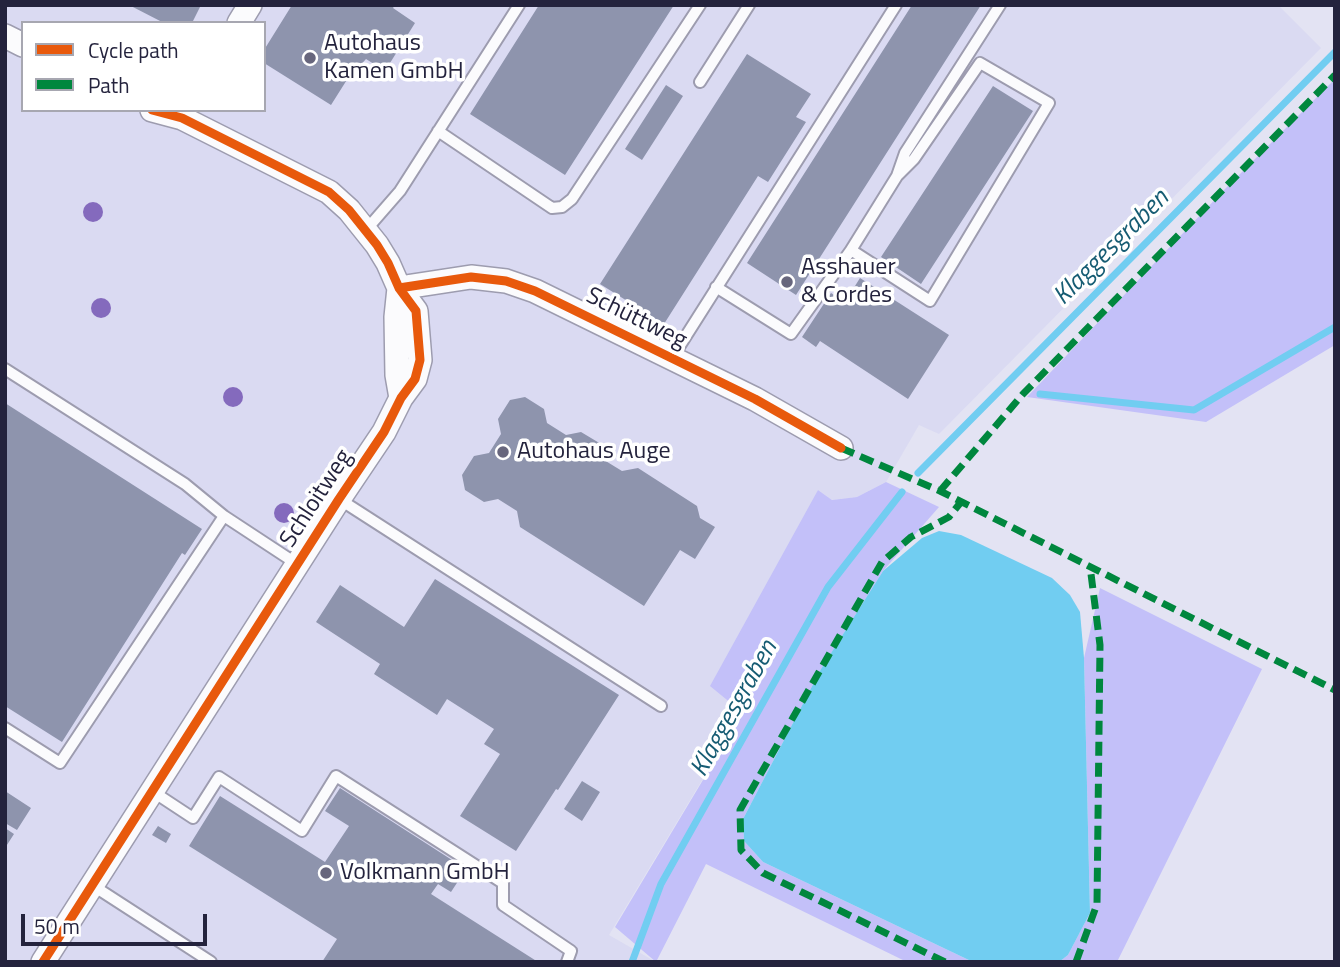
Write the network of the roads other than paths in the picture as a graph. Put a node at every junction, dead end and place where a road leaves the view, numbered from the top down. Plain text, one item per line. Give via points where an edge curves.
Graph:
1 (250, 5) edge
2 (519, 5) edge
3 (700, 5) edge
4 (749, 5) edge
5 (896, 5) edge
6 (1000, 5) edge
7 (240, 21) edge
8 (5, 36) edge
9 (21, 44) edge
10 (701, 82) dead end
11 (183, 114) edge
12 (438, 131) junction
13 (897, 176) junction
14 (366, 230) junction
15 (851, 250) junction
16 (716, 287) junction
17 (399, 288) junction
18 (672, 358) junction
19 (5, 369) edge
20 (841, 448) dead end
21 (339, 499) junction
22 (224, 516) junction
23 (297, 564) junction
24 (661, 706) dead end
25 (5, 728) edge
26 (152, 791) junction
27 (92, 885) junction
28 (43, 962) edge
29 (211, 962) edge
30 (566, 962) edge

1 - 7 street
2 - 12 lane
3 - 12 lane via 572,199 562,207 552,208
4 - 10 lane
5 - 16 lane
6 - 13 lane via 905,153
8 - 9 street
11 - 14 street, Schloitweg via 329,192
12 - 14 lane via 400,191
13 - 15 lane
13 - 15 lane via 914,159 979,63 1048,103 930,301
14 - 17 street, Schloitweg
15 - 16 lane via 791,334
16 - 18 lane
17 - 18 street, Schüttweg via 471,277 506,281 535,290
17 - 21 street, Schloitweg via 416,311 420,360 415,379
18 - 20 street, Schüttweg
19 - 22 lane via 185,484
21 - 23 street, Schloitweg
21 - 24 lane
22 - 23 lane
22 - 25 lane via 60,763
23 - 26 street, Schloitweg
26 - 27 street, Schloitweg
26 - 30 lane via 193,818 219,777 302,831 336,776 503,883 503,905 571,951
27 - 28 street, Schloitweg
27 - 29 lane

